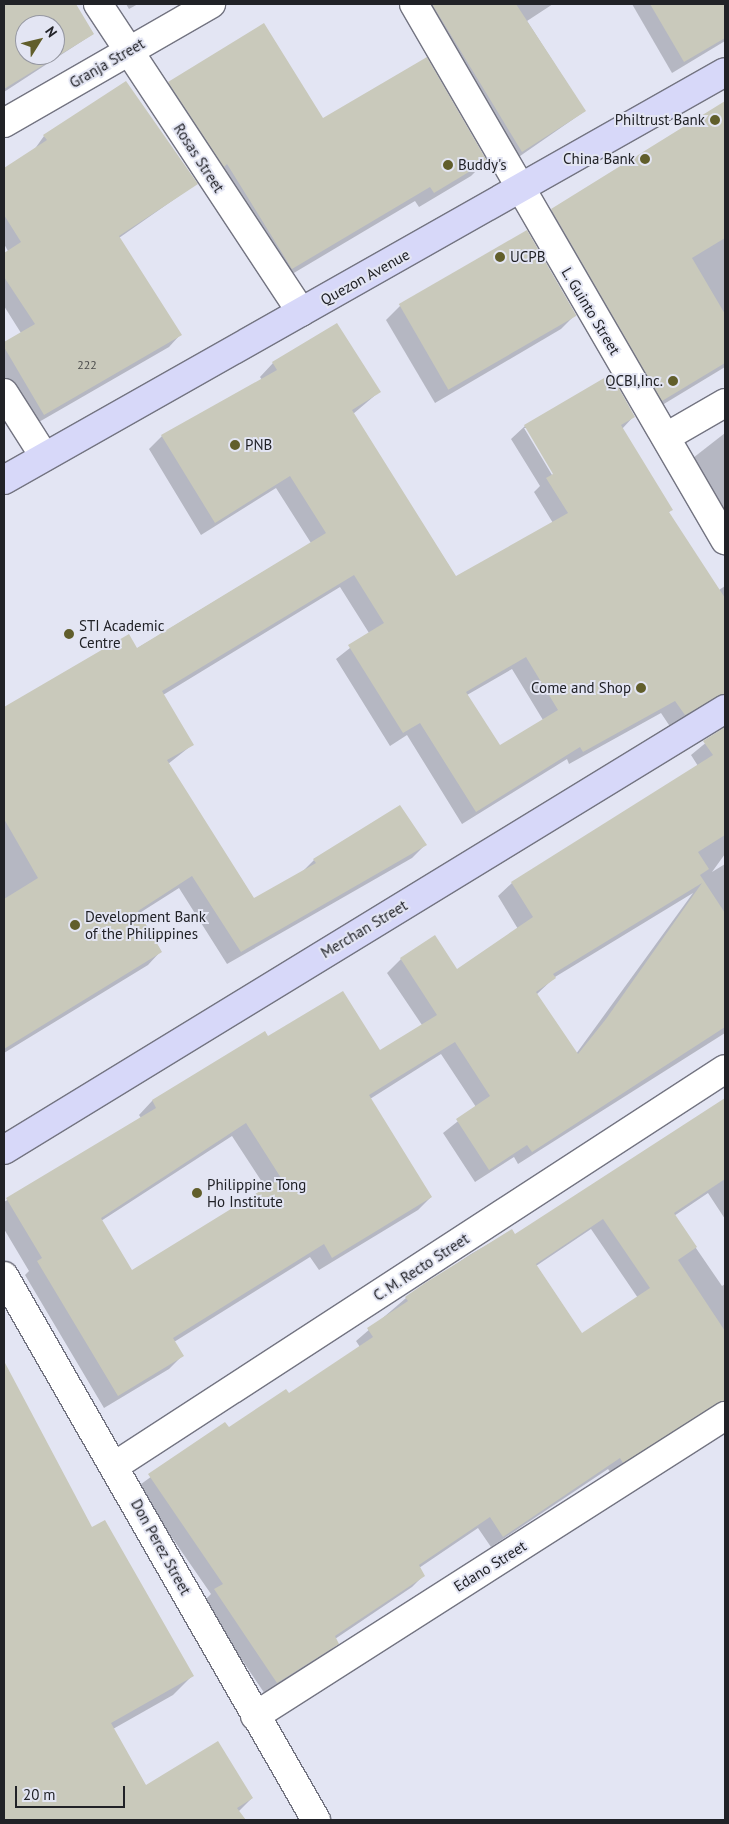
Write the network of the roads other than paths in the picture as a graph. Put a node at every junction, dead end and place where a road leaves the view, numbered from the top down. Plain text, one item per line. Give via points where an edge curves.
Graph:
1 (98, 4) edge
2 (211, 4) edge
3 (414, 4) edge
4 (128, 50) junction
5 (725, 72) edge
6 (4, 123) edge
7 (520, 191) junction
8 (301, 312) junction
9 (4, 393) edge
10 (725, 403) edge
11 (666, 437) junction
12 (44, 456) junction
13 (4, 480) edge
14 (725, 540) edge
15 (725, 709) edge
16 (725, 1069) edge
17 (4, 1150) edge
18 (4, 1276) edge
19 (725, 1416) edge
20 (116, 1465) junction
21 (255, 1716) junction
22 (316, 1820) edge

1 - 4 street, Rosas Street
2 - 4 street, Granja Street
3 - 7 street, L. Guinto Street
4 - 6 street, Granja Street
4 - 8 street, Rosas Street
5 - 7 main road, Quezon Avenue
7 - 8 main road, Quezon Avenue
7 - 11 street, L. Guinto Street
8 - 12 main road, Quezon Avenue
9 - 12 street
10 - 11 street
11 - 14 street, L. Guinto Street
12 - 13 main road, Quezon Avenue
15 - 17 main road, Merchan Street
16 - 20 street, C. M. Recto Street
18 - 20 street, Don Perez Street
19 - 21 street, Edano Street
20 - 21 street, Don Perez Street
21 - 22 street, Don Perez Street

